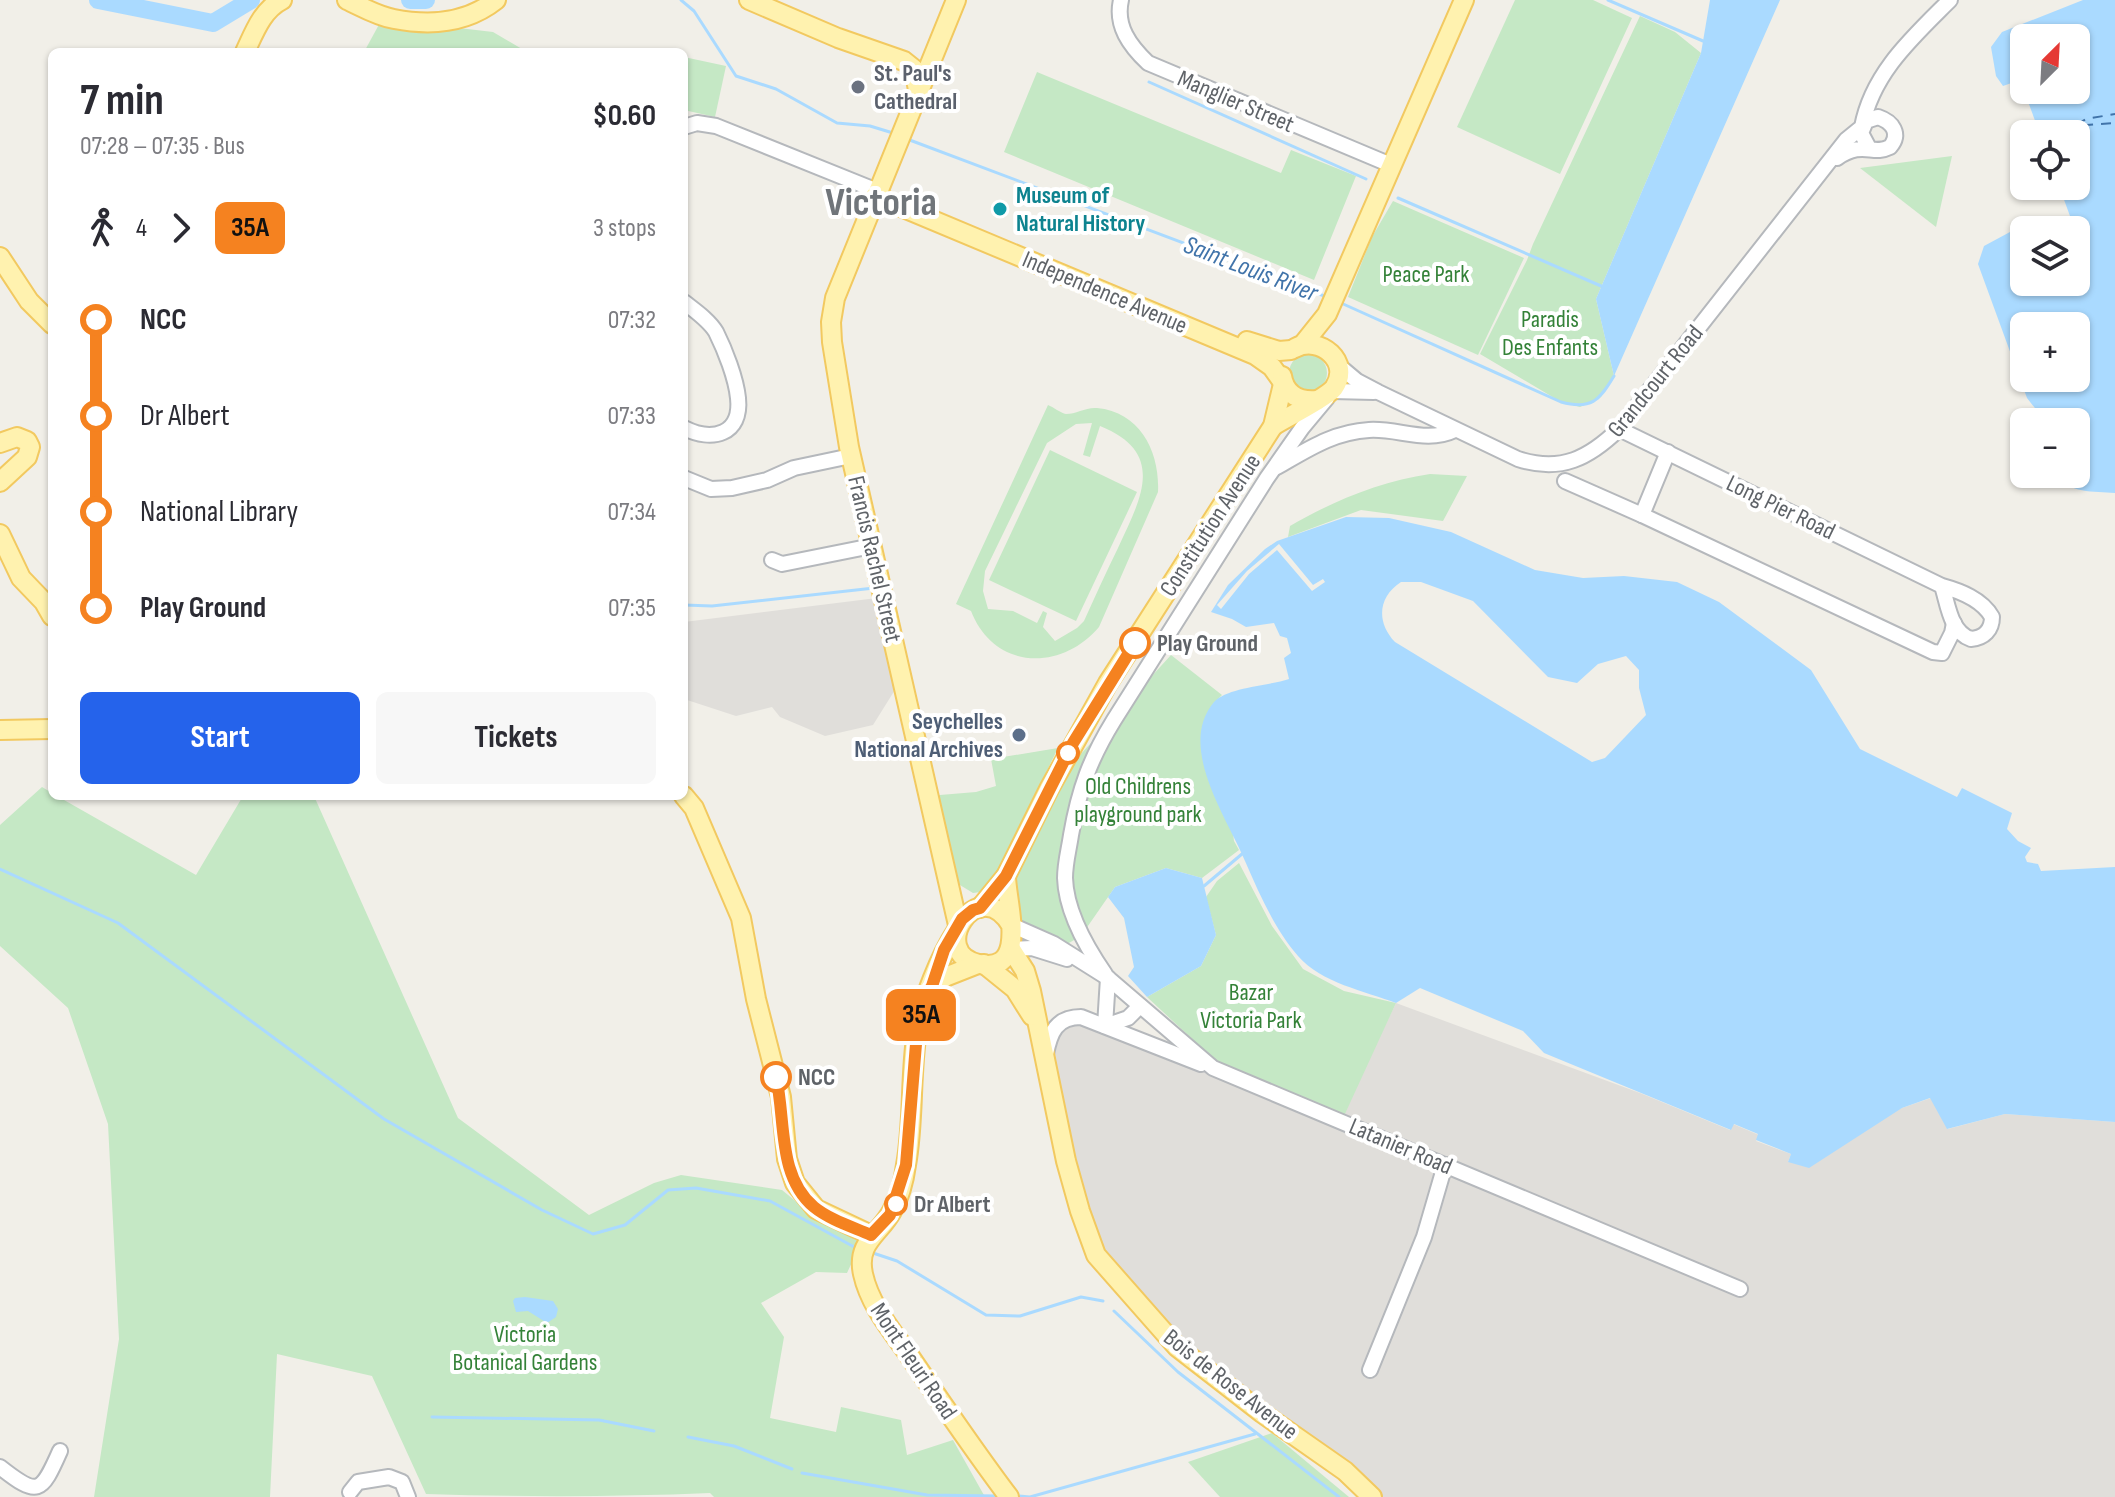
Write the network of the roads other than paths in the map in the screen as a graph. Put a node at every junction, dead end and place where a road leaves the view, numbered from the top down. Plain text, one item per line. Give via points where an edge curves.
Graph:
1 (282, 0) edge
2 (347, 0) edge
3 (496, 0) edge
4 (956, 0) edge
5 (1121, 0) edge
6 (1464, 0) edge
7 (758, 2) edge
8 (1946, 3) edge
9 (936, 45) junction
10 (247, 48) edge
11 (904, 61) junction
12 (1884, 73) junction
13 (918, 91) junction
14 (1883, 119) junction
15 (688, 126) edge
16 (1862, 127) junction
17 (1869, 148) junction
18 (1830, 163) junction
19 (1391, 165) junction
20 (875, 190) junction
21 (0, 257) edge
22 (1331, 304) junction
23 (688, 306) edge
24 (48, 320) edge
25 (1297, 347) junction
26 (1335, 359) junction
27 (1283, 382) junction
28 (1378, 392) junction
29 (1327, 394) junction
30 (1273, 426) junction
31 (1619, 429) junction
32 (688, 430) edge
33 (1455, 430) junction
34 (0, 443) edge
35 (1668, 452) junction
36 (851, 456) junction
37 (1273, 469) junction
38 (688, 480) edge
39 (1565, 481) dead end
40 (0, 482) edge
41 (1642, 515) junction
42 (0, 534) edge
43 (872, 546) junction
44 (772, 560) dead end
45 (1942, 586) junction
46 (48, 609) edge
47 (1954, 623) junction
48 (48, 729) edge
49 (0, 730) edge
50 (687, 800) edge
51 (1006, 876) junction
52 (980, 908) junction
53 (1011, 925) junction
54 (957, 928) junction
55 (1011, 949) junction
56 (981, 964) junction
57 (1086, 966) junction
58 (1108, 978) junction
59 (932, 986) junction
60 (1140, 1006) junction
61 (1105, 1026) junction
62 (1039, 1029) junction
63 (1045, 1055) junction
64 (1213, 1068) junction
65 (1445, 1165) junction
66 (871, 1235) junction
67 (1740, 1289) dead end
68 (1370, 1370) dead end
69 (60, 1451) dead end
70 (0, 1467) edge
71 (350, 1492) dead end
72 (408, 1497) edge
73 (1009, 1497) edge
74 (1372, 1497) edge

1 - 10 main road via 261,19
2 - 3 main road via 395,20 436,21 467,18
4 - 9 main road, Francis Rachel Street
5 - 19 street, Manglier Street via 1123,31 1148,63
6 - 19 main road
7 - 11 main road
8 - 12 street
9 - 11 main road via 927,56
9 - 13 main road, Francis Rachel Street
11 - 13 main road via 914,69
12 - 14 street via 1879,91
12 - 16 street
13 - 20 main road, Francis Rachel Street
14 - 16 street via 1871,118
14 - 17 street via 1894,129 1894,142 1885,150
15 - 20 street via 697,123 735,134
16 - 17 street
16 - 18 street, Grandcourt Road
17 - 18 street via 1846,152
18 - 31 street, Grandcourt Road
19 - 22 main road
20 - 25 main road, Independence Avenue via 1258,346 1279,351
20 - 27 main road, Independence Avenue via 1255,355
20 - 36 main road, Francis Rachel Street via 831,322
21 - 24 main road
22 - 25 main road
22 - 26 main road
23 - 32 street via 714,329 738,396 738,413 724,433 699,435
25 - 26 main road via 1314,343
25 - 27 main road via 1284,359
26 - 28 street, Grandcourt Road via 1357,381
26 - 29 main road via 1338,378
27 - 29 main road via 1298,398
27 - 30 main road, Constitution Avenue
28 - 29 street
28 - 33 street, Grandcourt Road
29 - 30 main road, Constitution Avenue
29 - 37 street
30 - 51 main road, Constitution Avenue via 1108,683
31 - 33 street, Grandcourt Road via 1581,458 1542,464 1509,456
31 - 35 street, Long Pier Road
33 - 37 street via 1436,437 1374,429 1336,435
34 - 40 main road via 17,437 30,447 27,457
35 - 41 street
35 - 45 street, Long Pier Road
36 - 38 street via 732,488 711,489
36 - 43 main road, Francis Rachel Street
37 - 58 street via 1114,720 1083,779 1065,880 1082,933
39 - 41 street
41 - 47 street via 1933,652 1942,653
42 - 46 main road via 21,578
43 - 44 street via 782,564
43 - 54 main road, Francis Rachel Street
45 - 47 street
45 - 47 street, Long Pier Road via 1978,602 1992,617 1990,628 1977,639 1965,638
48 - 49 main road
50 - 66 main road via 741,918 795,1183 816,1209
51 - 52 main road, Constitution Avenue
51 - 53 main road
52 - 53 main road via 999,911
52 - 54 main road via 967,914
53 - 55 main road
53 - 57 street, Latanier Road
54 - 56 main road via 959,947
54 - 59 main road, Mont Fleuri Road
55 - 56 main road via 1000,960
55 - 57 street, Latanier Road via 1032,948
55 - 62 main road, Bois de Rose Avenue via 1025,971
56 - 59 main road
56 - 62 main road, Bois de Rose Avenue via 1015,989
57 - 58 street, Latanier Road
58 - 60 street, Latanier Road
58 - 61 street
59 - 66 main road, Mont Fleuri Road via 917,1032 906,1165 890,1215
60 - 61 street via 1128,1018
60 - 64 street, Latanier Road
61 - 63 street via 1081,1017 1066,1019 1051,1033
61 - 64 street
62 - 63 main road, Bois de Rose Avenue
63 - 74 main road, Bois de Rose Avenue via 1066,1161 1096,1255 1177,1347 1345,1471
64 - 65 street, Latanier Road
65 - 67 street, Latanier Road
65 - 68 street via 1424,1237
66 - 73 main road, Mont Fleuri Road via 862,1270 868,1292
69 - 70 street via 46,1483 36,1489 22,1486
71 - 72 street via 358,1482 389,1477 402,1482

